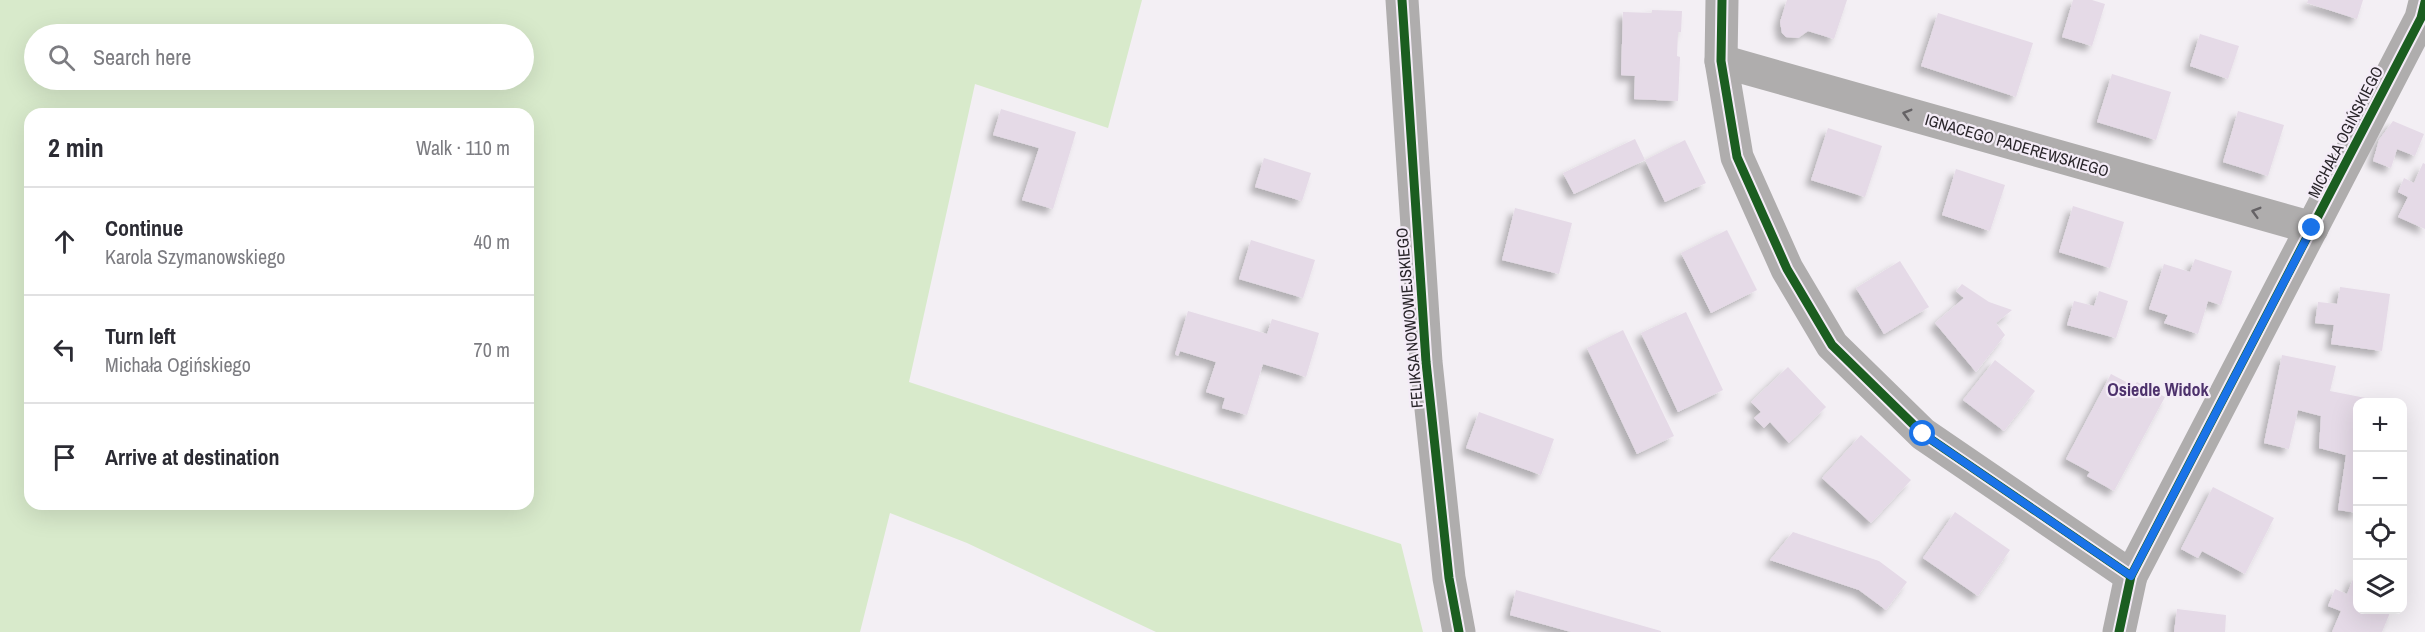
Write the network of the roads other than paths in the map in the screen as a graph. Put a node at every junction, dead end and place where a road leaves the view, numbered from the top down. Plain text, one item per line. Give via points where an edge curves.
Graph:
1 (1402, 0) edge
2 (1722, 0) edge
3 (2425, 2) edge
4 (1721, 61) junction
5 (2312, 228) junction
6 (2131, 576) junction
7 (1459, 632) edge
8 (2119, 632) edge

1 - 7 street, FELIKSA NOWOWIEJSKIEGO via 1426,362 1449,578
2 - 4 street
3 - 5 street, MICHAŁA OGIŃSKIEGO via 2421,18
5 -> 4 street, IGNACEGO PADEREWSKIEGO
4 - 6 street via 1737,157 1787,269 1832,345 1923,434
5 - 6 street, MICHAŁA OGIŃSKIEGO
6 - 8 street, MICHAŁA OGIŃSKIEGO

